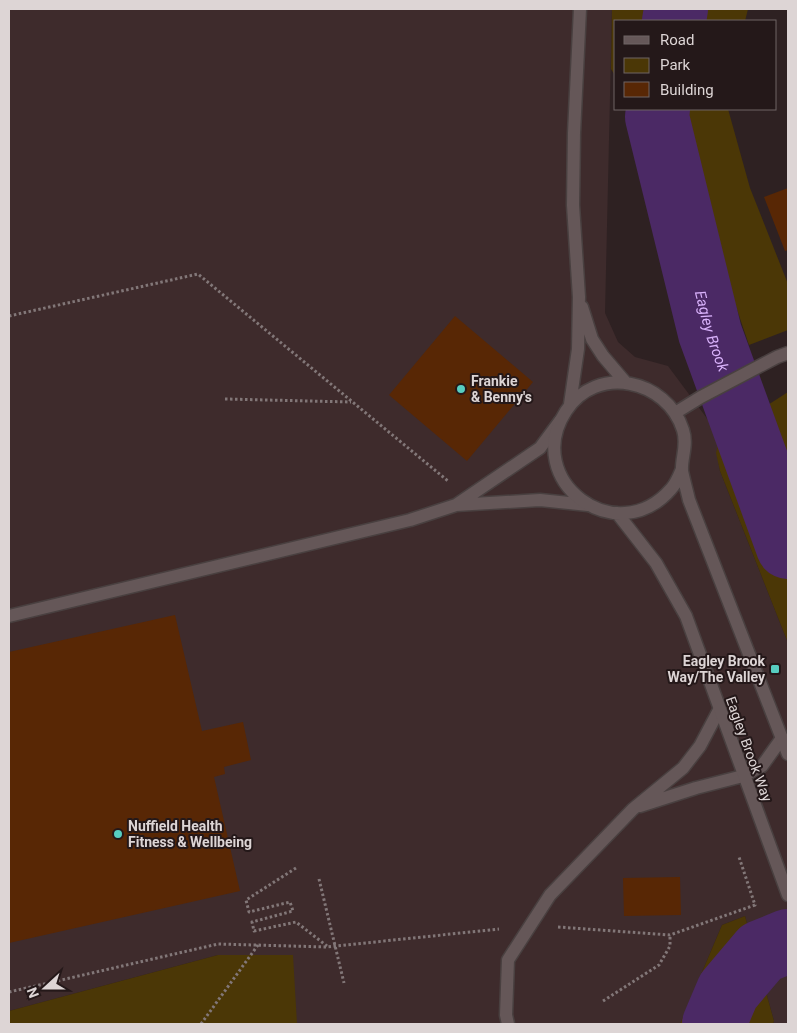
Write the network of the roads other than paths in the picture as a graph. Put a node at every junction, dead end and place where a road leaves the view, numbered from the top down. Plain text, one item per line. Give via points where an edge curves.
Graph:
1 (580, 9) edge
2 (579, 297) junction
3 (782, 355) edge
4 (626, 383) junction
5 (570, 404) junction
6 (675, 413) junction
7 (560, 421) junction
8 (682, 469) junction
9 (456, 505) junction
10 (588, 505) junction
11 (617, 513) junction
12 (9, 616) edge
13 (719, 710) junction
14 (782, 738) junction
15 (788, 754) edge
16 (743, 776) junction
17 (633, 809) junction
18 (788, 895) edge
19 (508, 1024) edge

1 - 2 street via 573,204
2 - 4 street via 592,339
2 - 5 street via 578,349
3 - 6 street
4 - 5 street via 596,386
4 - 6 street via 640,385 660,396
5 - 7 street
6 - 8 street via 683,430 685,450
7 - 9 street via 540,448
7 - 10 street via 554,440 555,459 561,477 572,493
8 - 11 street via 672,488 657,502 638,511
8 - 14 street via 690,500
9 - 10 street via 540,500
9 - 12 street via 410,520
10 - 11 street
11 - 13 street, Eagley Brook Way via 656,563 686,616
13 - 16 street, Eagley Brook Way
13 - 17 street via 684,768
14 - 15 street
14 - 16 street via 762,766
16 - 17 street
16 - 18 street, Eagley Brook Way
17 - 19 street via 550,894 508,960

